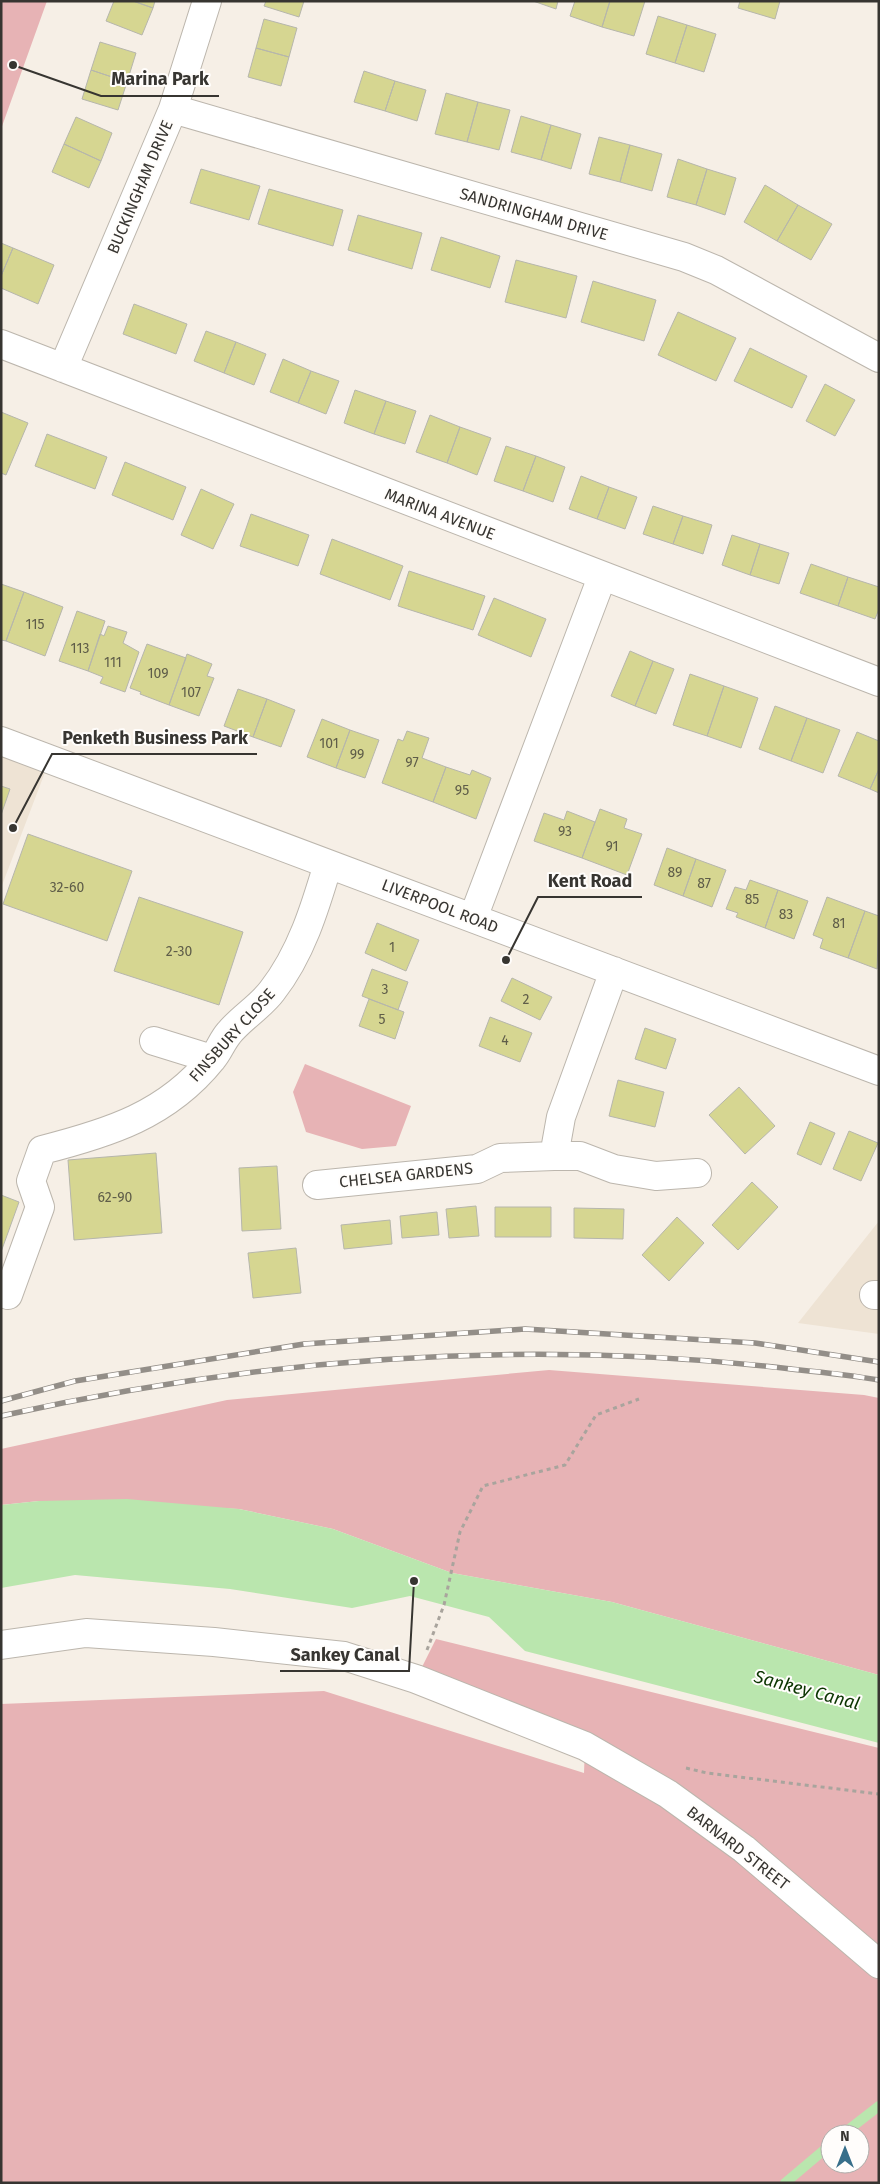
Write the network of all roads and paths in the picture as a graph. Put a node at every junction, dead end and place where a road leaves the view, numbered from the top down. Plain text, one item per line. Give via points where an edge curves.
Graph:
1 (207, 1) edge
2 (173, 109) junction
3 (1, 344) edge
4 (879, 358) edge
5 (63, 368) junction
6 (602, 577) junction
7 (879, 682) edge
8 (1, 741) edge
9 (328, 864) junction
10 (472, 918) junction
11 (614, 971) junction
12 (154, 1041) dead end
13 (212, 1059) junction
14 (879, 1071) edge
15 (554, 1156) junction
16 (697, 1173) dead end
17 (317, 1185) dead end
18 (8, 1294) dead end
19 (639, 1399) dead end
20 (1, 1645) edge
21 (416, 1679) junction
22 (679, 1767) dead end
23 (879, 1794) edge
24 (879, 1964) edge

1 - 2 street, BUCKINGHAM DRIVE
2 - 4 street, SANDRINGHAM DRIVE via 684,257 716,270
2 - 5 street, BUCKINGHAM DRIVE
3 - 5 street, MARINA AVENUE
5 - 6 street, MARINA AVENUE
6 - 7 street, MARINA AVENUE
6 - 10 street
8 - 9 street, LIVERPOOL ROAD
9 - 10 street, LIVERPOOL ROAD
9 - 13 street, FINSBURY CLOSE via 302,940 272,992 229,1033
10 - 11 street, LIVERPOOL ROAD
11 - 14 street, LIVERPOOL ROAD
11 - 15 street via 561,1117
12 - 13 street
13 - 18 street, FINSBURY CLOSE via 178,1093 136,1120 88,1138 42,1150 31,1181 40,1207
15 - 16 street, CHELSEA GARDENS via 580,1156 614,1169 656,1176
15 - 17 street, CHELSEA GARDENS via 500,1158 477,1169
19 - 21 path via 596,1415 566,1465 482,1486 460,1532 444,1606
20 - 21 street, BARNARD STREET via 86,1633 214,1642 344,1656
21 - 24 street, BARNARD STREET via 586,1746 668,1794 744,1849
22 - 23 path

